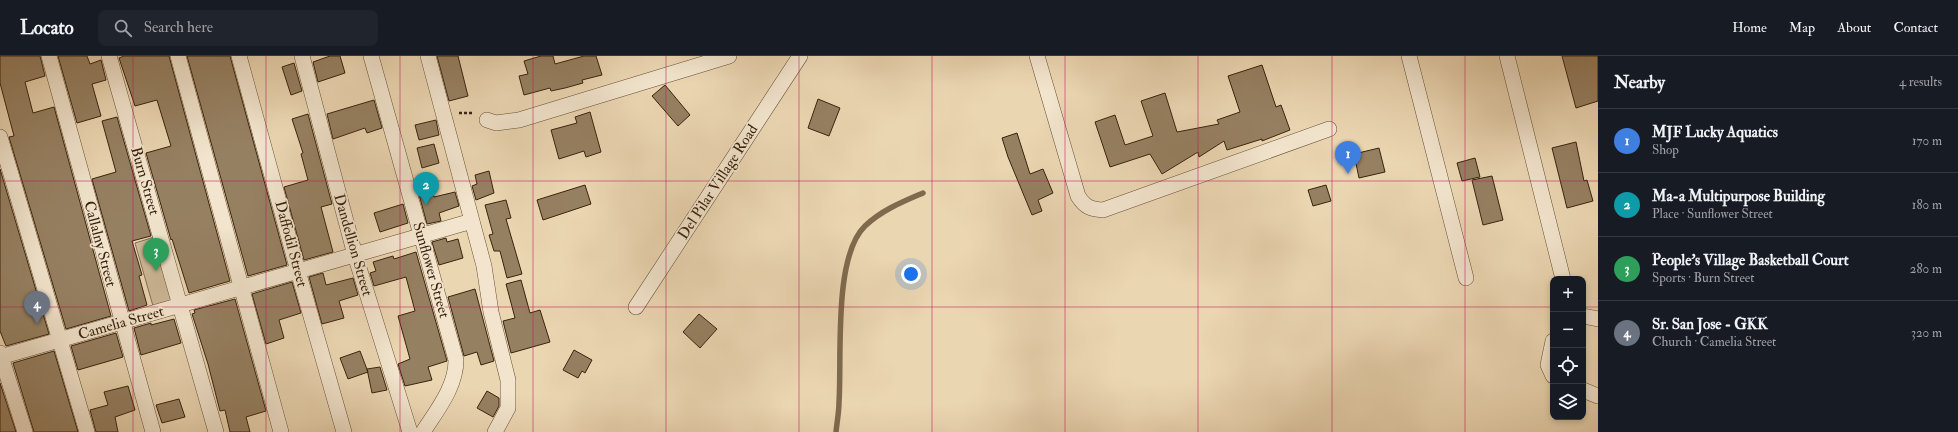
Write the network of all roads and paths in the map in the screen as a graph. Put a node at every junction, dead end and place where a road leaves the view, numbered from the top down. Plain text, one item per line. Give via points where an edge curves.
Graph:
1 (49, 56) edge
2 (110, 56) edge
3 (178, 56) edge
4 (239, 56) edge
5 (302, 56) edge
6 (371, 56) edge
7 (428, 56) edge
8 (729, 56) edge
9 (800, 56) edge
10 (1037, 56) edge
11 (1409, 56) edge
12 (1506, 56) edge
13 (444, 118) junction
14 (487, 120) joint
15 (1329, 129) dead end
16 (0, 137) edge
17 (472, 221) junction
18 (421, 236) junction
19 (355, 255) junction
20 (298, 272) junction
21 (1562, 276) edge
22 (1466, 278) dead end
23 (241, 288) junction
24 (180, 305) junction
25 (636, 307) dead end
26 (1586, 317) edge
27 (1598, 319) edge
28 (122, 322) junction
29 (60, 340) junction
30 (1550, 355) edge
31 (0, 356) edge
32 (1550, 369) edge
33 (1586, 391) edge
34 (1598, 396) edge
35 (25, 432) edge
36 (87, 432) edge
37 (153, 432) edge
38 (216, 432) edge
39 (281, 432) edge
40 (344, 432) edge
41 (410, 432) edge
42 (423, 432) edge
43 (496, 432) edge

1 - 28 street, Callalny Street
2 - 24 street, Burn Street
3 - 23 street
4 - 20 street, Daffodil Street
5 - 19 street, Dandellion Street
6 - 18 street, Sunflower Street
7 - 13 street
8 - 14 street via 518,120 496,123
9 - 25 street, Del Pilar Village Road
10 - 15 street via 1078,196 1084,205 1092,209 1103,210
11 - 22 street
12 - 21 street
13 - 14 path via 470,112
13 - 17 street
16 - 29 street
17 - 18 street
17 - 43 street via 508,380 508,408
18 - 19 street
18 - 42 street, Sunflower Street via 456,360 456,370 449,390
19 - 20 street
19 - 41 street, Dandellion Street
20 - 23 street, Camelia Street
20 - 40 street, Daffodil Street
23 - 24 street, Camelia Street
23 - 39 street
24 - 28 street, Camelia Street
24 - 38 street, Burn Street
26 - 27 street
28 - 29 street, Camelia Street
28 - 37 street, Callalny Street
29 - 31 street, Camelia Street
29 - 36 street
30 - 32 street
31 - 35 street
33 - 34 street

